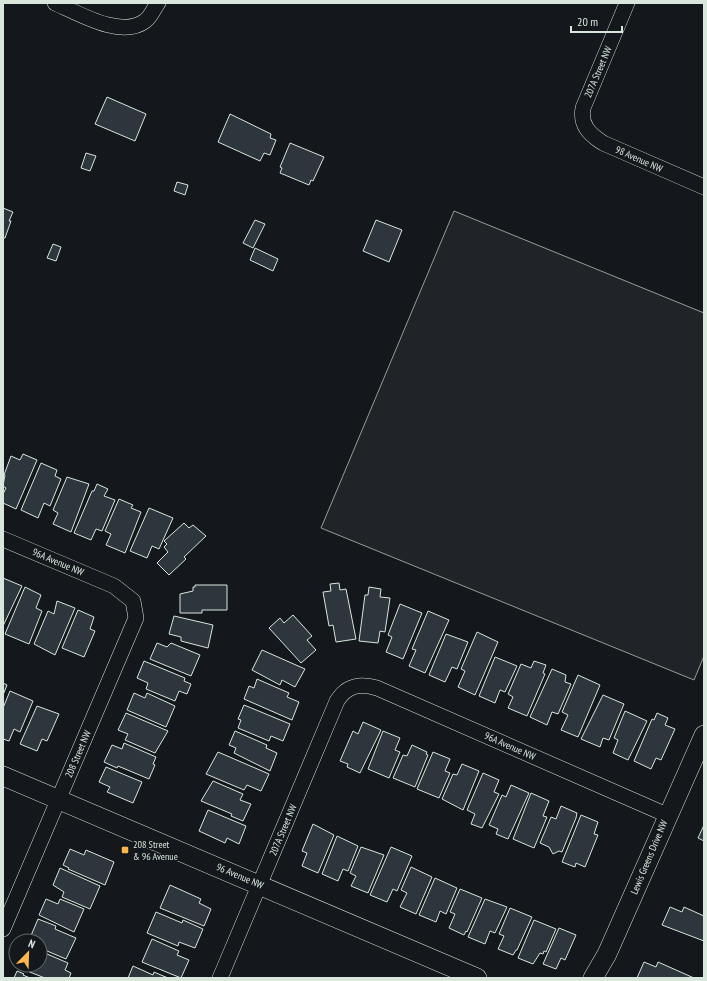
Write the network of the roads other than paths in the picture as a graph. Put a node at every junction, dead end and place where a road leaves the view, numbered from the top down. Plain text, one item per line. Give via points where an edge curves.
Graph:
1 (55, 3) edge
2 (158, 3) edge
3 (628, 3) edge
4 (582, 120) joint
5 (704, 187) edge
6 (3, 539) edge
7 (114, 586) joint
8 (352, 686) joint
9 (704, 735) edge
10 (3, 776) edge
11 (58, 799) junction
12 (667, 815) junction
13 (260, 884) junction
14 (3, 929) edge
15 (220, 978) edge
16 (477, 978) edge
17 (593, 978) edge

1 - 2 street via 106,25 125,27 138,25 147,20
3 - 4 street, 207A Street NW via 583,108
4 - 5 street, 98 Avenue NW via 589,134 603,143
6 - 7 street, 96A Avenue NW
7 - 11 street, 208 Street NW via 133,601 136,618
8 - 12 street, 96A Avenue NW via 361,684 377,688
8 - 13 street, 207A Street NW via 337,701
9 - 12 street, Lewis Greens Drive NW
10 - 11 street, 96 Avenue NW
11 - 13 street, 96 Avenue NW
11 - 14 street, 208 Street NW
12 - 17 street, Lewis Greens Drive NW via 607,954
13 - 15 street, 207A Street NW
13 - 16 street, 96 Avenue NW

